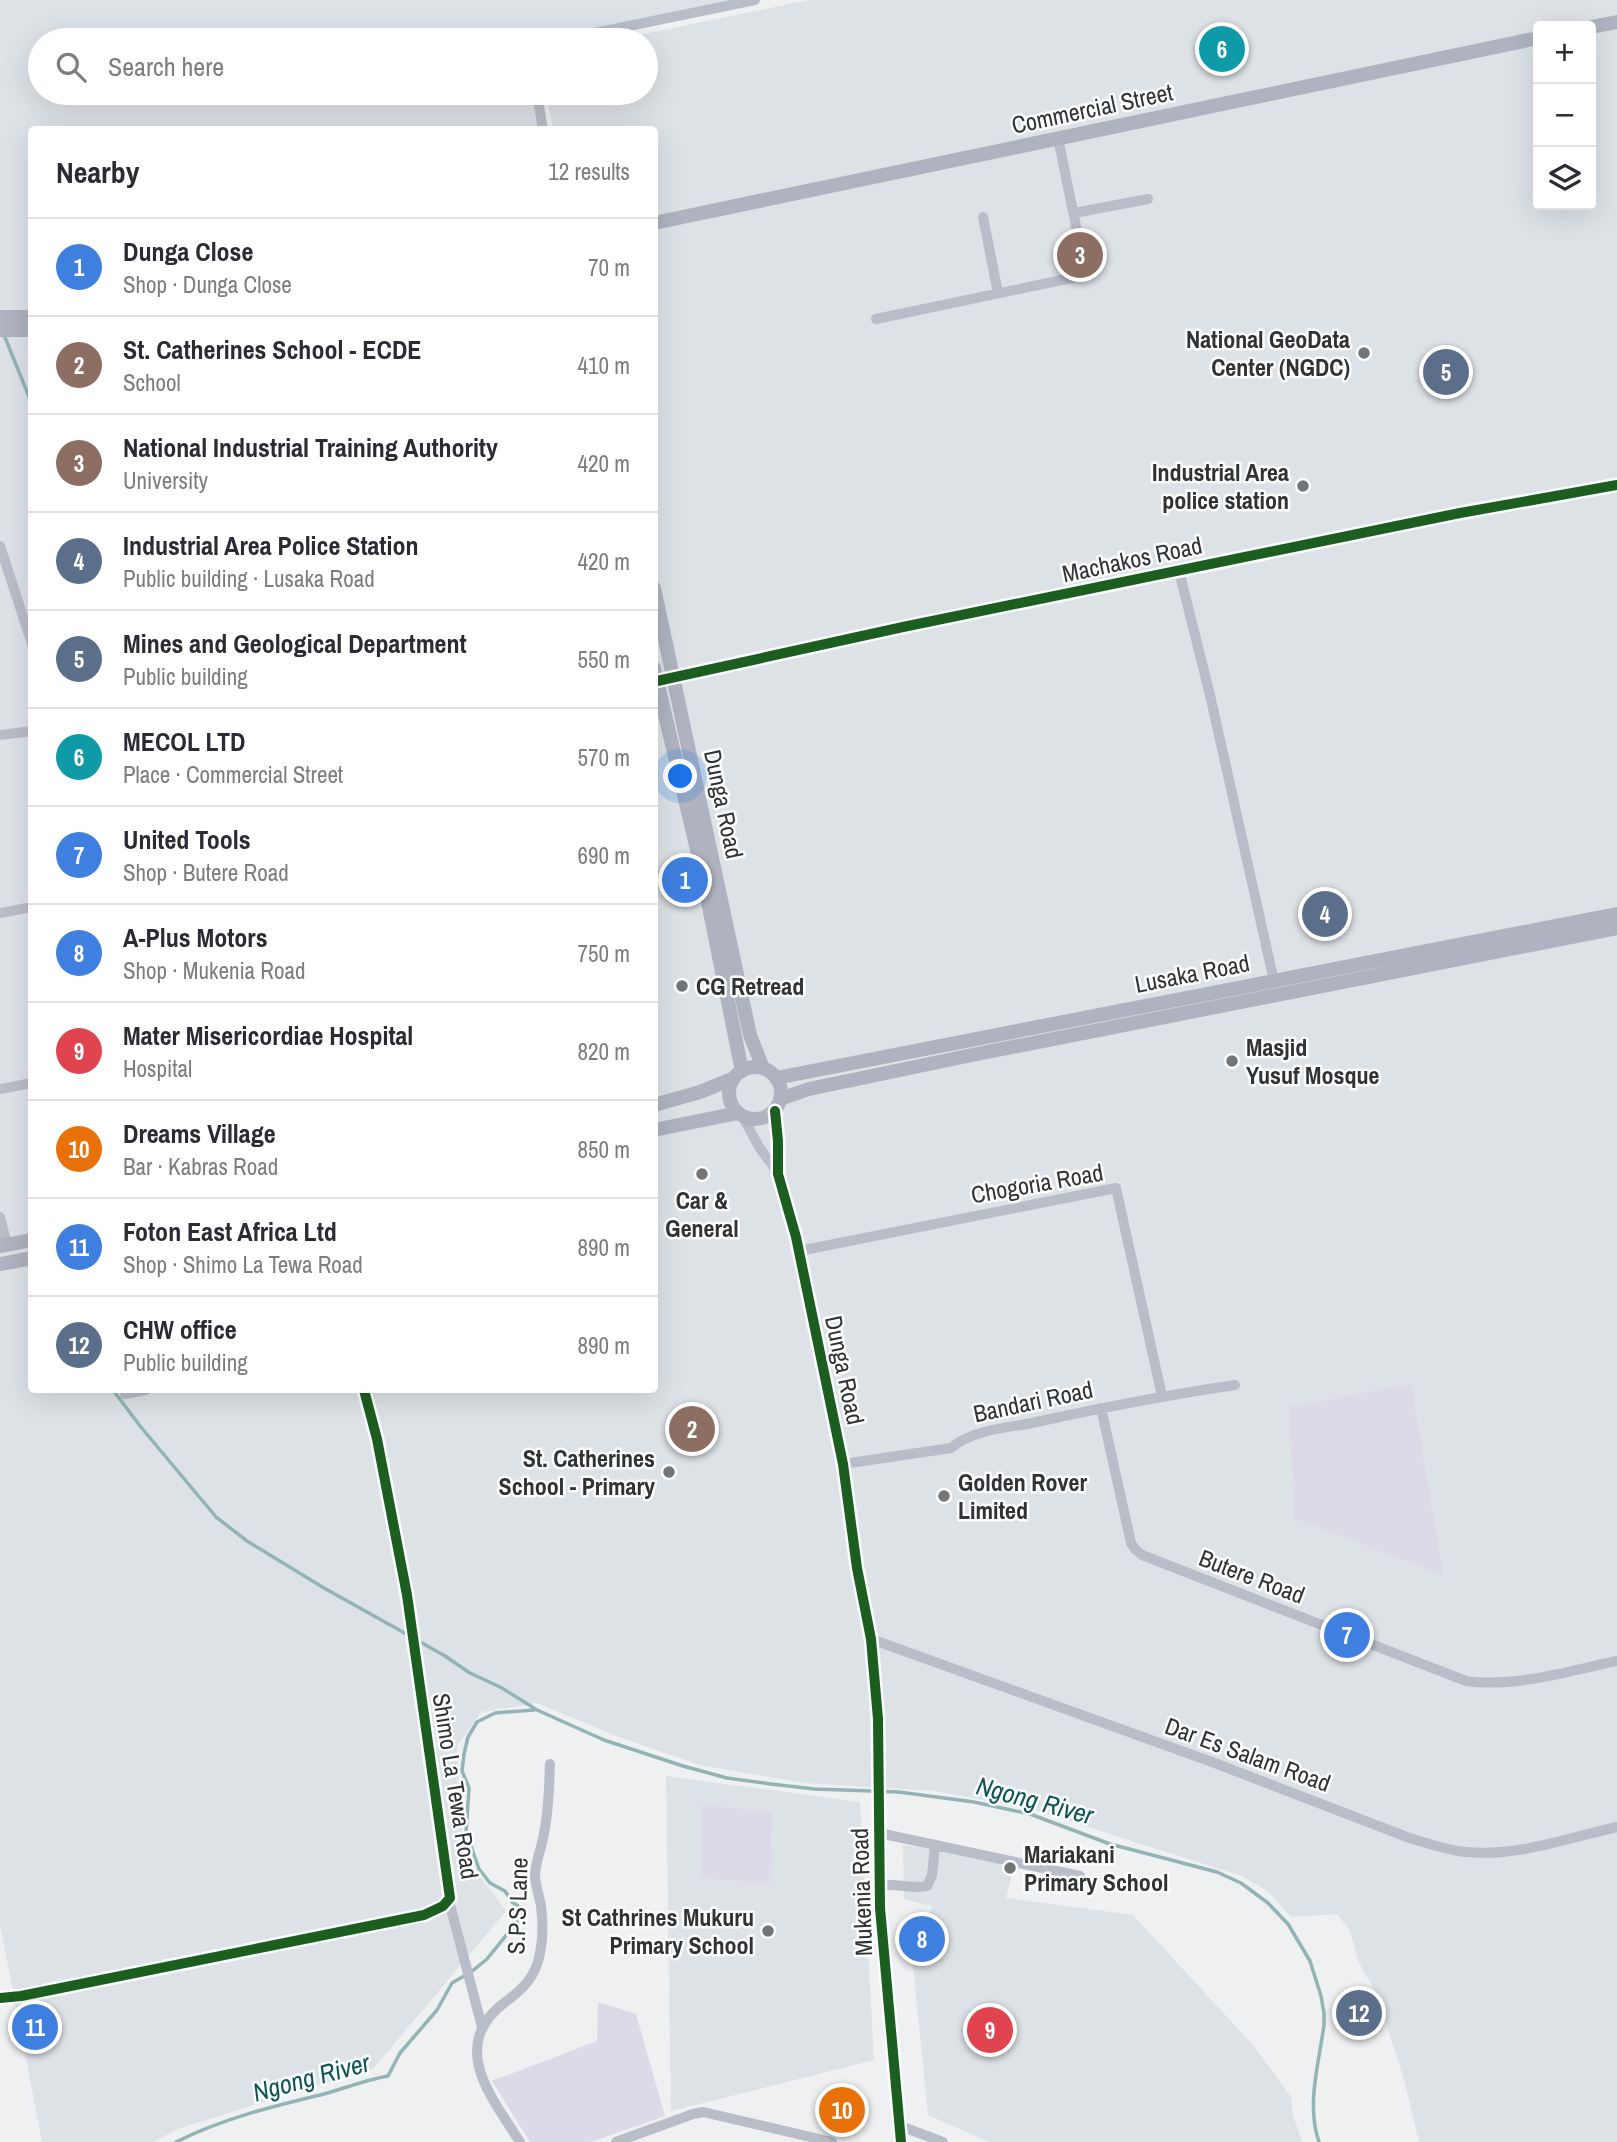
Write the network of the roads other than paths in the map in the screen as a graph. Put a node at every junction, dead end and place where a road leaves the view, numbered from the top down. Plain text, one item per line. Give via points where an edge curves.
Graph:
1 (755, 0) edge
2 (1617, 22) edge
3 (1596, 26) edge
4 (618, 28) edge
5 (1533, 39) edge
6 (539, 105) edge
7 (541, 126) edge
8 (1058, 138) junction
9 (1148, 199) dead end
10 (1074, 214) junction
11 (983, 217) dead end
12 (658, 222) edge
13 (998, 293) junction
14 (0, 317) edge
15 (28, 317) edge
16 (876, 319) dead end
17 (0, 330) edge
18 (28, 330) edge
19 (1617, 485) edge
20 (0, 546) edge
21 (1179, 571) junction
22 (658, 607) edge
23 (28, 632) edge
24 (658, 675) edge
25 (673, 678) junction
26 (658, 682) edge
27 (28, 732) edge
28 (0, 735) edge
29 (707, 866) junction
30 (658, 876) edge
31 (28, 908) edge
32 (0, 913) edge
33 (1617, 914) edge
34 (1617, 928) edge
35 (1274, 981) junction
36 (763, 1068) junction
37 (737, 1075) junction
38 (776, 1079) junction
39 (28, 1084) edge
40 (0, 1089) edge
41 (658, 1104) edge
42 (777, 1105) junction
43 (741, 1115) junction
44 (658, 1129) edge
45 (778, 1174) junction
46 (0, 1217) edge
47 (28, 1241) edge
48 (4, 1245) edge
49 (799, 1251) junction
50 (28, 1259) edge
51 (0, 1264) edge
52 (1235, 1385) dead end
53 (130, 1393) edge
54 (366, 1393) edge
55 (125, 1394) dead end
56 (1162, 1396) junction
57 (1101, 1408) junction
58 (843, 1464) junction
59 (871, 1639) junction
60 (1617, 1661) edge
61 (550, 1764) dead end
62 (1617, 1827) edge
63 (879, 1833) junction
64 (935, 1846) junction
65 (1080, 1876) dead end
66 (879, 1884) junction
67 (449, 1901) junction
68 (0, 1998) edge
69 (482, 2027) junction
70 (900, 2126) junction
71 (520, 2142) edge
72 (615, 2142) edge
73 (832, 2142) edge
74 (901, 2142) edge
75 (943, 2142) edge

1 - 4 street
2 - 3 main road
5 - 8 main road, Commercial Street
6 - 7 street
8 - 10 street
8 - 12 main road, Commercial Street
9 - 10 street
10 - 13 street via 1086,275
11 - 13 street
13 - 16 street
14 - 15 main road
17 - 18 main road
19 - 21 street, Machakos Road
20 - 23 street
21 - 25 street, Machakos Road
21 - 35 street
22 - 25 main road, Dunga Road
24 - 25 street, Machakos Road
25 - 29 main road, Dunga Road
26 - 29 main road, Dunga Road
27 - 28 street
29 - 30 street
29 - 36 main road, Dunga Road via 750,1035
29 - 37 main road, Dunga Road
31 - 32 street
33 - 35 main road, Lusaka Road
34 - 42 main road, Lusaka Road via 808,1089
35 - 38 main road, Lusaka Road
36 - 37 main road
36 - 38 main road
37 - 41 main road
37 - 43 main road via 729,1096
38 - 42 main road via 780,1086
39 - 40 street
42 - 43 main road via 760,1119
42 - 45 street, Dunga Road
43 - 44 main road
43 - 45 street, Dunga Road
45 - 49 street, Dunga Road
46 - 48 street
47 - 48 main road
49 - 56 street, Chogoria Road via 1116,1188
49 - 58 street, Dunga Road
50 - 51 main road
52 - 56 street, Bandari Road
53 - 55 street
54 - 67 street, Shimo La Tewa Road via 407,1595
56 - 57 street, Bandari Road
57 - 58 street, Bandari Road via 962,1438 951,1448
57 - 60 street, Butere Road via 1131,1543 1142,1555 1466,1681 1516,1681
58 - 59 street, Dunga Road
59 - 62 street, Dar Es Salam Road via 1437,1846 1491,1853
59 - 63 street, Mukenia Road via 878,1719
61 - 69 street, S.P.S Lane via 545,1831 535,1877 542,1919 540,1955 528,1983
63 - 64 street
63 - 66 street, Mukenia Road
64 - 65 street
64 - 66 street via 927,1886
66 - 70 street, Mukenia Road
67 - 68 street, Shimo La Tewa Road via 424,1915
67 - 69 street
69 - 71 street via 477,2045 480,2075
70 - 74 street, Mukenia Road
70 - 75 street
72 - 73 street via 703,2112

